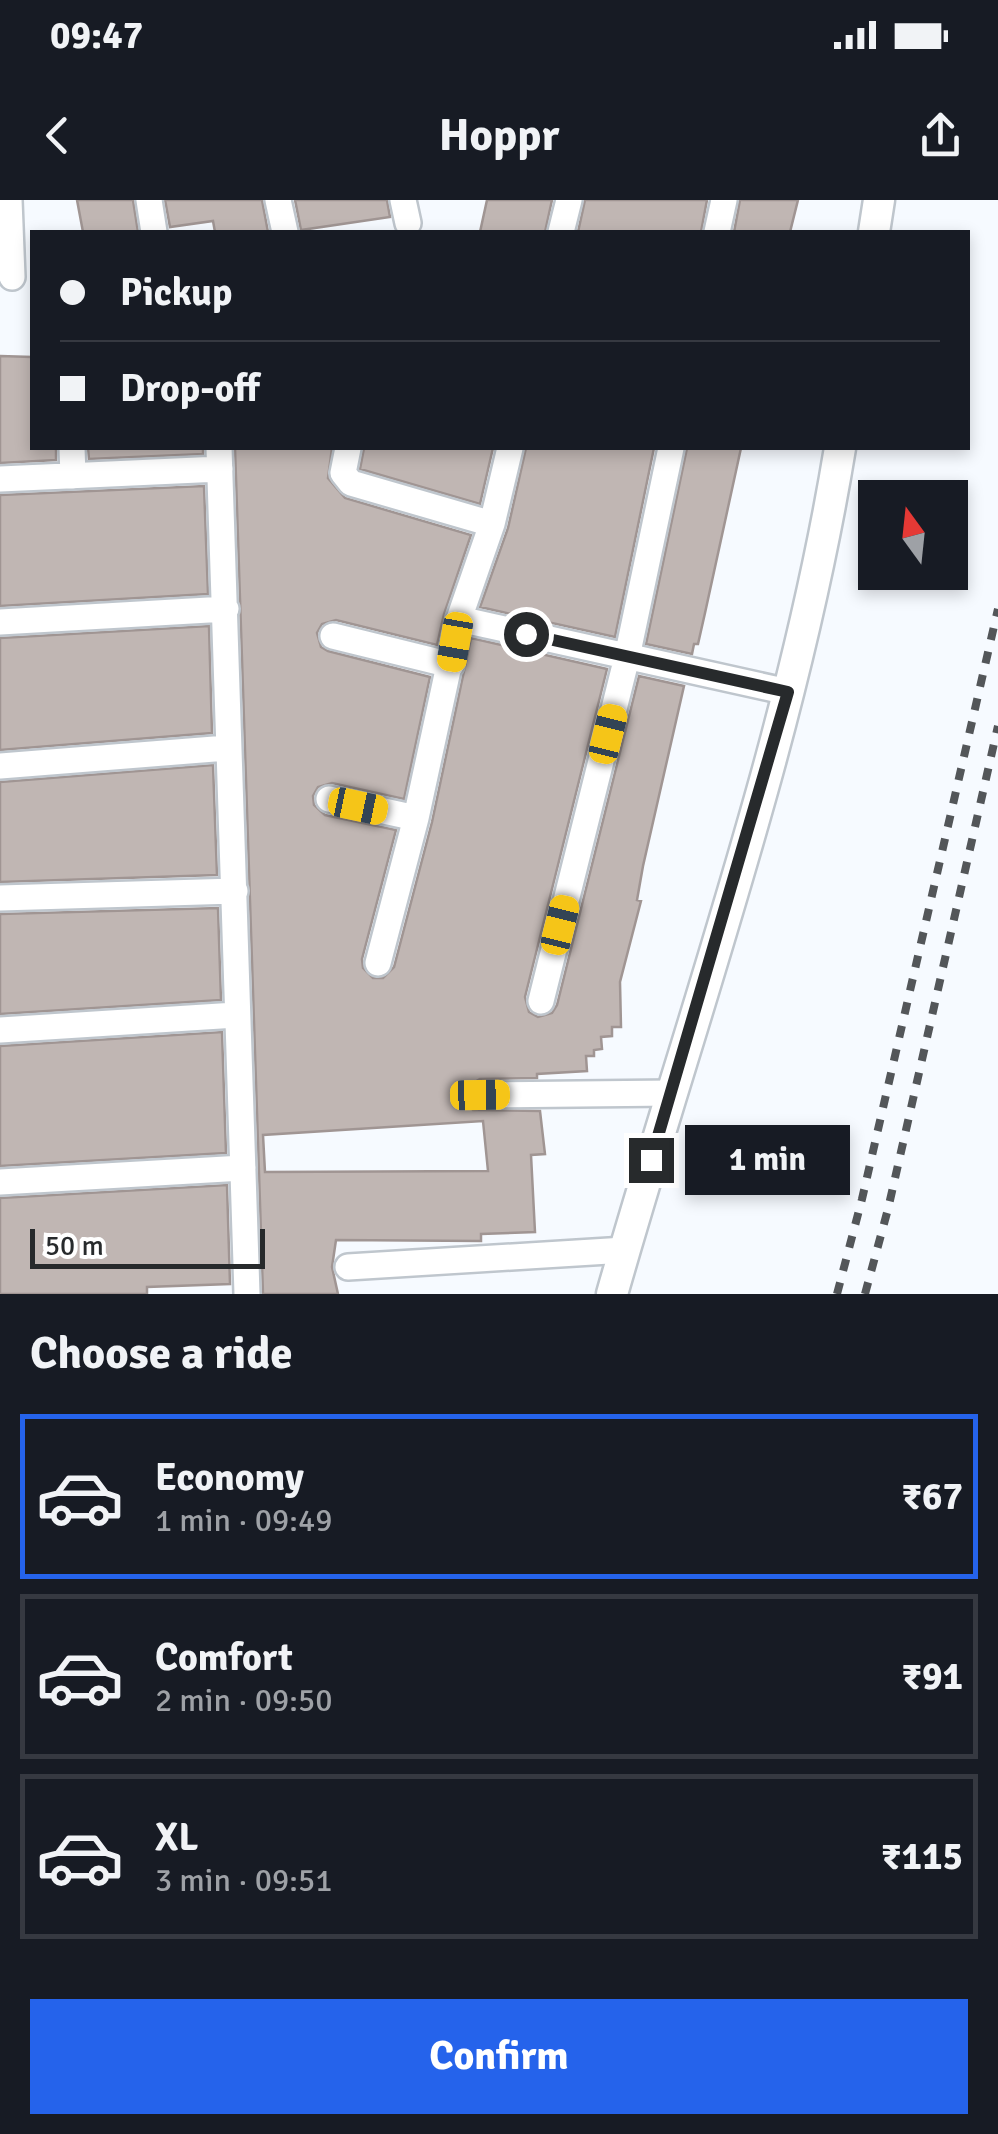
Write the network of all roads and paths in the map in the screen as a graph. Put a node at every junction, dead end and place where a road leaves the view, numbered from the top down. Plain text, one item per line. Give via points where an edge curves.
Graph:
1 (9, 200) edge
2 (149, 200) edge
3 (278, 200) edge
4 (569, 200) edge
5 (724, 200) edge
6 (879, 200) edge
7 (154, 230) edge
8 (285, 230) edge
9 (562, 230) edge
10 (718, 230) edge
11 (874, 230) edge
12 (12, 277) dead end
13 (72, 450) edge
14 (348, 450) edge
15 (510, 450) edge
16 (672, 450) edge
17 (840, 450) edge
18 (220, 458) edge
19 (73, 476) junction
20 (0, 479) edge
21 (492, 524) junction
22 (226, 609) junction
23 (460, 618) junction
24 (0, 622) edge
25 (332, 636) dead end
26 (627, 658) junction
27 (451, 664) junction
28 (788, 692) junction
29 (227, 748) junction
30 (0, 766) edge
31 (329, 799) dead end
32 (416, 818) junction
33 (235, 891) junction
34 (0, 898) edge
35 (378, 962) dead end
36 (541, 1001) dead end
37 (236, 1015) junction
38 (0, 1030) edge
39 (674, 1092) junction
40 (480, 1095) dead end
41 (243, 1168) junction
42 (0, 1182) edge
43 (624, 1250) junction
44 (348, 1267) dead end
45 (247, 1294) edge
46 (612, 1294) edge

1 - 12 street
2 - 7 street
3 - 8 street
4 - 9 street
5 - 10 street
6 - 11 street
13 - 19 street
14 - 21 street via 343,473 351,483
15 - 21 street
16 - 26 street
17 - 28 street
18 - 19 street
18 - 22 street
19 - 20 street
21 - 23 street
22 - 24 street
22 - 29 street
23 - 26 street
23 - 27 street
25 - 27 street
26 - 28 street
26 - 36 street
27 - 32 street
28 - 39 street
29 - 30 street
29 - 33 street
31 - 32 street
32 - 35 street
33 - 34 street
33 - 37 street
37 - 38 street
37 - 41 street
39 - 40 street
39 - 43 street
41 - 42 street
41 - 45 street
43 - 44 street
43 - 46 street

